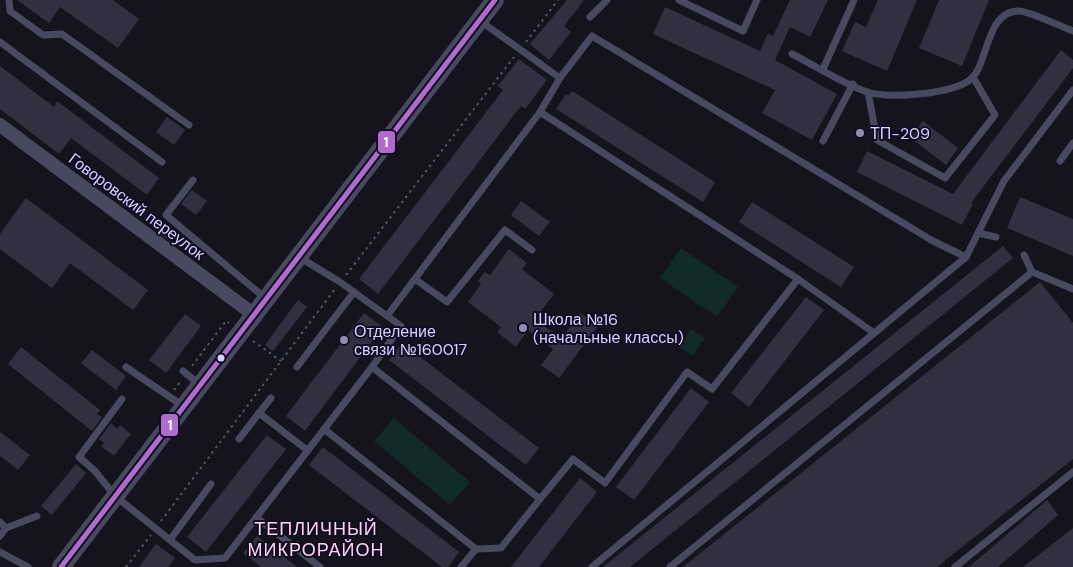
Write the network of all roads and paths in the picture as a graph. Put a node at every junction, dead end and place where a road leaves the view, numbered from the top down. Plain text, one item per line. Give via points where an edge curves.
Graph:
1 (9, 0) edge
2 (495, 0) edge
3 (607, 0) edge
4 (679, 0) edge
5 (757, 0) edge
6 (854, 0) edge
7 (590, 18) dead end
8 (480, 20) junction
9 (1073, 31) edge
10 (0, 42) edge
11 (792, 54) dead end
12 (823, 69) junction
13 (973, 77) junction
14 (560, 78) junction
15 (853, 84) junction
16 (1073, 90) edge
17 (868, 92) junction
18 (540, 112) junction
19 (0, 125) edge
20 (189, 125) dead end
21 (822, 141) dead end
22 (1073, 143) edge
23 (1060, 161) dead end
24 (162, 162) dead end
25 (193, 180) dead end
26 (978, 233) junction
27 (996, 237) dead end
28 (532, 250) dead end
29 (1024, 255) dead end
30 (298, 256) junction
31 (966, 257) junction
32 (1032, 272) junction
33 (415, 279) junction
34 (798, 279) junction
35 (1073, 289) edge
36 (354, 292) junction
37 (265, 298) junction
38 (253, 314) junction
39 (387, 316) junction
40 (874, 333) junction
41 (126, 367) dead end
42 (296, 367) dead end
43 (372, 367) junction
44 (183, 371) dead end
45 (200, 384) junction
46 (271, 398) dead end
47 (122, 399) dead end
48 (183, 406) junction
49 (259, 413) junction
50 (324, 429) junction
51 (239, 439) dead end
52 (308, 450) junction
53 (1073, 472) edge
54 (211, 484) dead end
55 (115, 496) junction
56 (540, 499) junction
57 (37, 516) dead end
58 (256, 517) junction
59 (0, 522) edge
60 (6, 528) junction
61 (0, 536) edge
62 (170, 540) junction
63 (476, 548) junction
64 (0, 552) edge
65 (194, 560) junction
66 (463, 564) edge
67 (28, 567) edge
68 (61, 567) edge
69 (189, 567) edge
70 (320, 567) edge
71 (472, 567) edge
72 (592, 567) edge
73 (670, 567) edge
74 (955, 567) edge

1 - 20 lane via 10,11 43,35 62,34
2 - 8 street
3 - 7 lane
4 - 5 lane via 743,31
6 - 12 lane
8 - 14 lane
8 - 30 street
9 - 13 lane via 1020,10 1003,16 992,31
10 - 24 lane
11 - 12 lane
12 - 15 lane
13 - 17 lane via 958,87 934,92
13 - 17 lane via 995,116 945,178 877,140
14 - 18 lane
14 - 31 lane via 592,36 933,241
15 - 17 lane
15 - 21 lane
16 - 26 lane via 1004,181
18 - 33 lane
18 - 34 lane
19 - 38 street, Говоровский переулок
22 - 23 lane
25 - 37 lane via 166,215
26 - 27 lane
26 - 31 lane
28 - 33 lane via 505,230 447,302
29 - 32 lane
30 - 36 lane
30 - 37 street
31 - 40 lane
32 - 35 lane
32 - 73 lane
33 - 39 lane
34 - 40 lane
34 - 56 lane via 712,389 687,372 605,483 572,459
36 - 39 lane
36 - 42 lane
37 - 38 street
38 - 45 street
39 - 43 lane via 400,326
40 - 72 lane
41 - 48 lane
43 - 50 lane
43 - 56 lane
44 - 45 lane
45 - 48 street
46 - 49 lane
47 - 55 lane via 79,457
48 - 55 street
49 - 51 lane
49 - 52 lane
50 - 52 lane
50 - 63 lane
52 - 58 lane
53 - 74 lane
54 - 62 lane
55 - 62 lane
55 - 68 street
56 - 63 lane via 501,548
57 - 60 lane
58 - 65 lane via 225,558
58 - 70 lane
59 - 60 lane
60 - 61 lane
62 - 65 lane
63 - 66 lane
64 - 67 lane
65 - 69 lane
66 - 71 lane

